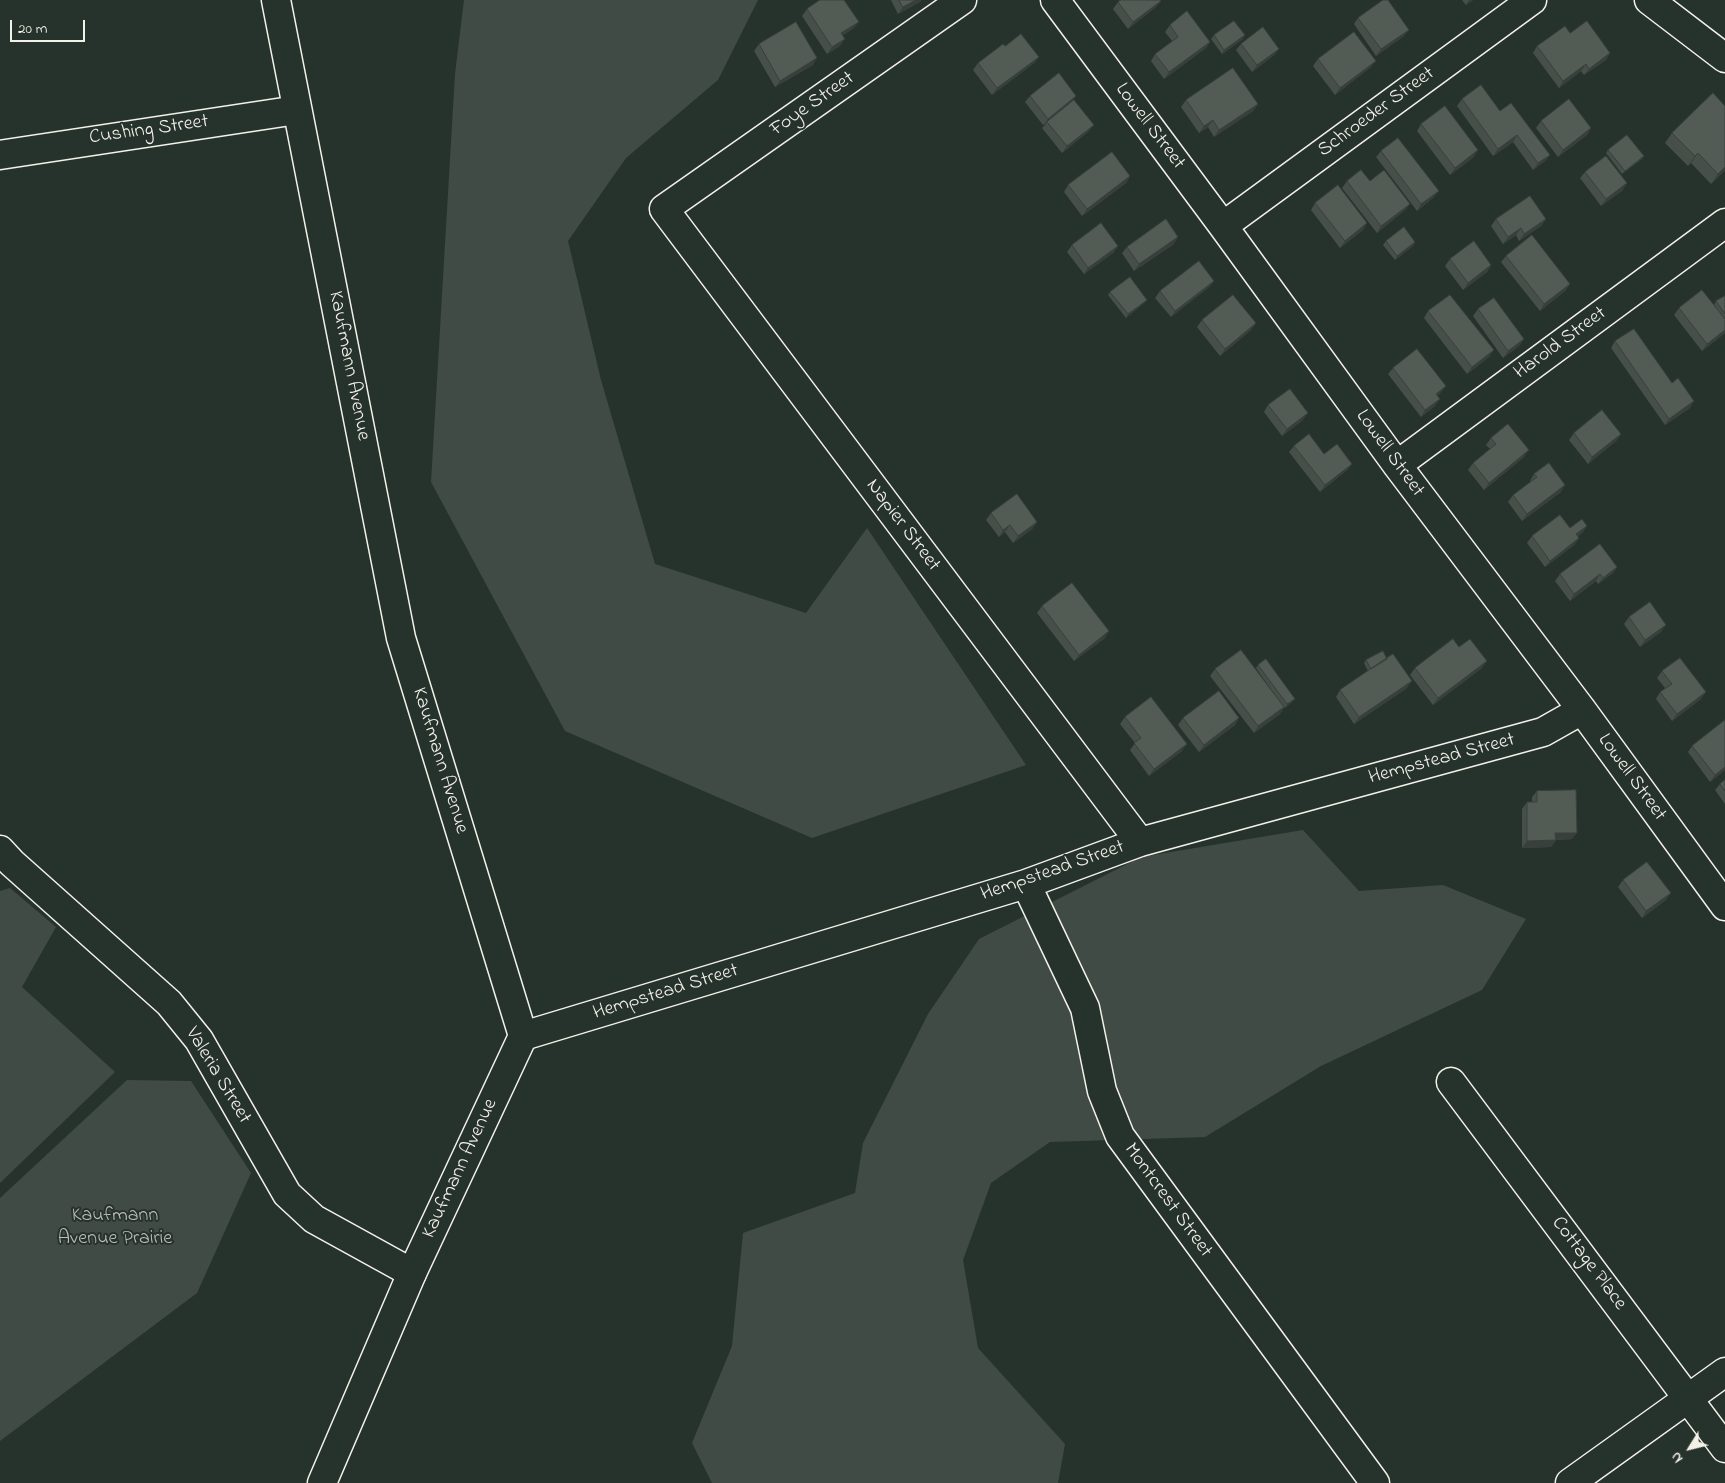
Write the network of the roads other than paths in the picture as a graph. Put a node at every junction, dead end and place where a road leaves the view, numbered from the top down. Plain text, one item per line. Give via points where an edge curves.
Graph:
1 (276, 0) edge
2 (962, 0) edge
3 (1055, 0) edge
4 (1532, 0) edge
5 (1649, 0) edge
6 (1725, 58) edge
7 (298, 110) junction
8 (0, 155) edge
9 (664, 210) joint
10 (1725, 223) edge
11 (1222, 226) junction
12 (1397, 465) junction
13 (1582, 710) junction
14 (1140, 842) junction
15 (0, 850) edge
16 (1026, 884) junction
17 (1725, 906) edge
18 (523, 1036) junction
19 (1451, 1082) dead end
20 (412, 1273) junction
21 (1725, 1372) edge
22 (1689, 1399) junction
23 (1725, 1448) edge
24 (322, 1483) edge
25 (1375, 1483) edge
26 (1570, 1483) edge

1 - 7 street, Kaufmann Avenue
2 - 9 street, Foye Street
3 - 11 street, Lowell Street
4 - 11 street, Schroeder Street
5 - 6 street
7 - 8 street, Cushing Street
7 - 18 street, Kaufmann Avenue via 401,638
9 - 14 street, Napier Street
10 - 12 street, Harold Street
11 - 12 street, Lowell Street
12 - 13 street, Lowell Street
13 - 14 street, Hempstead Street via 1543,732
13 - 17 street, Lowell Street
14 - 16 street, Hempstead Street
15 - 20 street, Valeria Street via 168,1003 199,1040 287,1194 314,1219
16 - 18 street, Hempstead Street
16 - 25 street, Montcrest Street via 1085,1008 1102,1091 1120,1136
18 - 20 street, Kaufmann Avenue
19 - 22 street, Cottage Place
20 - 24 street, Kaufmann Avenue
21 - 22 street
22 - 23 street, Cottage Place
22 - 26 street

